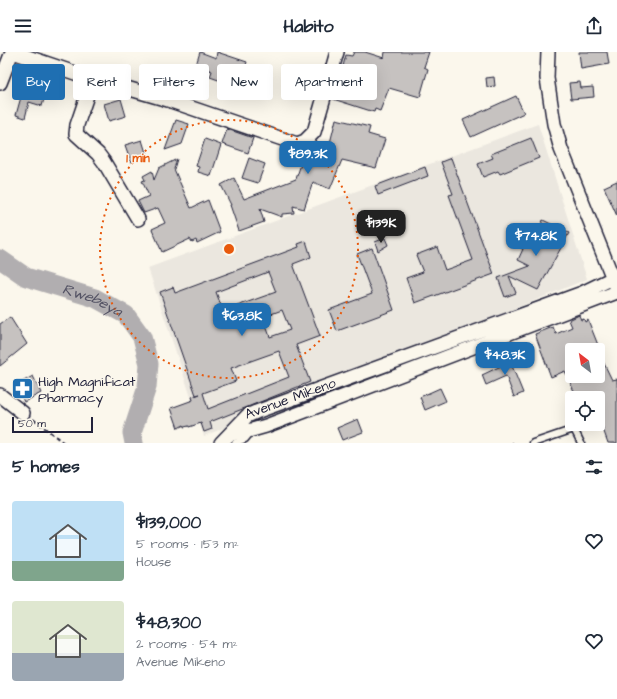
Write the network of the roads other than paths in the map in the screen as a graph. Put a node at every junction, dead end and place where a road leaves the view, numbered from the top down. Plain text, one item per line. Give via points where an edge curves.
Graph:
1 (12, 52) edge
2 (337, 52) edge
3 (548, 52) edge
4 (73, 72) edge
5 (0, 83) edge
6 (131, 89) edge
7 (85, 100) edge
8 (138, 219) dead end
9 (616, 284) edge
10 (0, 395) edge
11 (23, 413) road end
12 (233, 438) edge
13 (221, 443) edge
14 (533, 443) edge
15 (581, 443) edge

1 - 4 street
1 - 5 street
2 - 6 street via 314,132 305,141 297,144
3 - 9 street via 547,78 561,149
7 - 8 street via 76,125 76,134 101,158
9 - 12 street, Avenue Mikeno
9 - 12 street, Avenue Mikeno via 582,293 256,412 247,416
10 - 11 street
12 - 13 street
14 - 15 lane via 574,429

